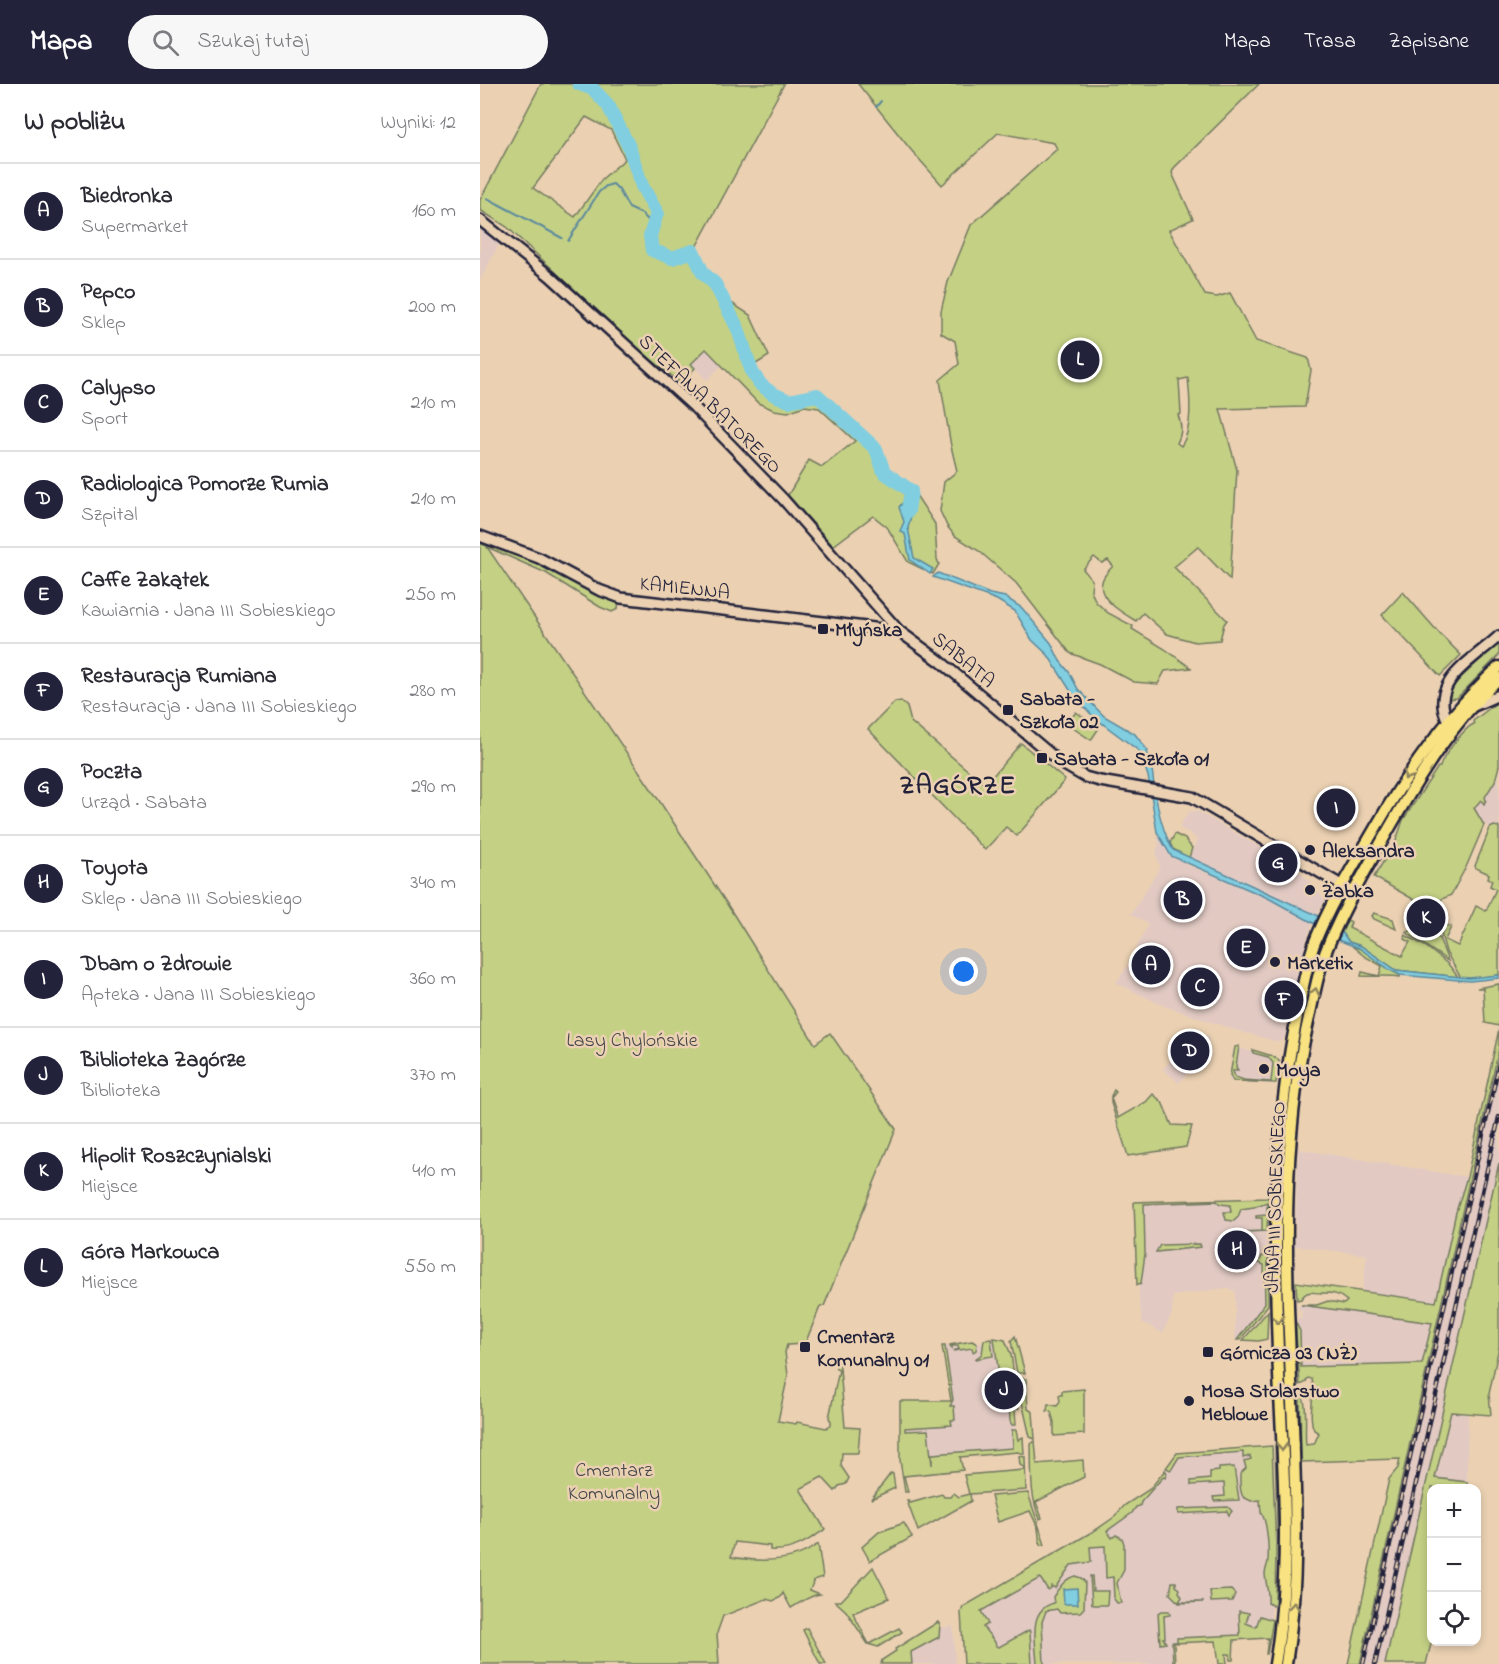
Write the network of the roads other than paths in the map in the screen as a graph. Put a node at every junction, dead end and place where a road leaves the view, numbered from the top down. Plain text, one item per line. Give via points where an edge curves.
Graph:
1 (480, 220) edge
2 (480, 536) edge
3 (899, 631) junction
4 (1499, 636) edge
5 (1499, 667) edge
6 (1499, 678) edge
7 (1499, 695) edge
8 (1472, 707) junction
9 (1448, 721) junction
10 (1343, 885) junction
11 (1353, 892) junction
12 (1275, 1664) edge
13 (1286, 1664) edge

1 - 3 street, STEFANA BATOREGO via 550,276 694,407 783,499
2 - 3 street, KAMIENNA via 539,558 621,598
3 - 10 street, SABATA via 1061,763 1092,779 1192,797
4 - 9 street via 1448,682 1442,701
5 - 9 main road, JANA III SOBIESKIEGO
6 - 8 main road, JANA III SOBIESKIEGO
7 - 8 street
8 - 11 main road, JANA III SOBIESKIEGO via 1429,762
9 -> 10 main road, JANA III SOBIESKIEGO via 1401,785
10 - 11 street, SABATA
10 -> 12 main road, JANA III SOBIESKIEGO via 1319,932 1307,969 1282,1108 1277,1315 1286,1548 1284,1602
13 -> 11 main road, JANA III SOBIESKIEGO via 1296,1573 1288,1284 1293,1106 1320,969

